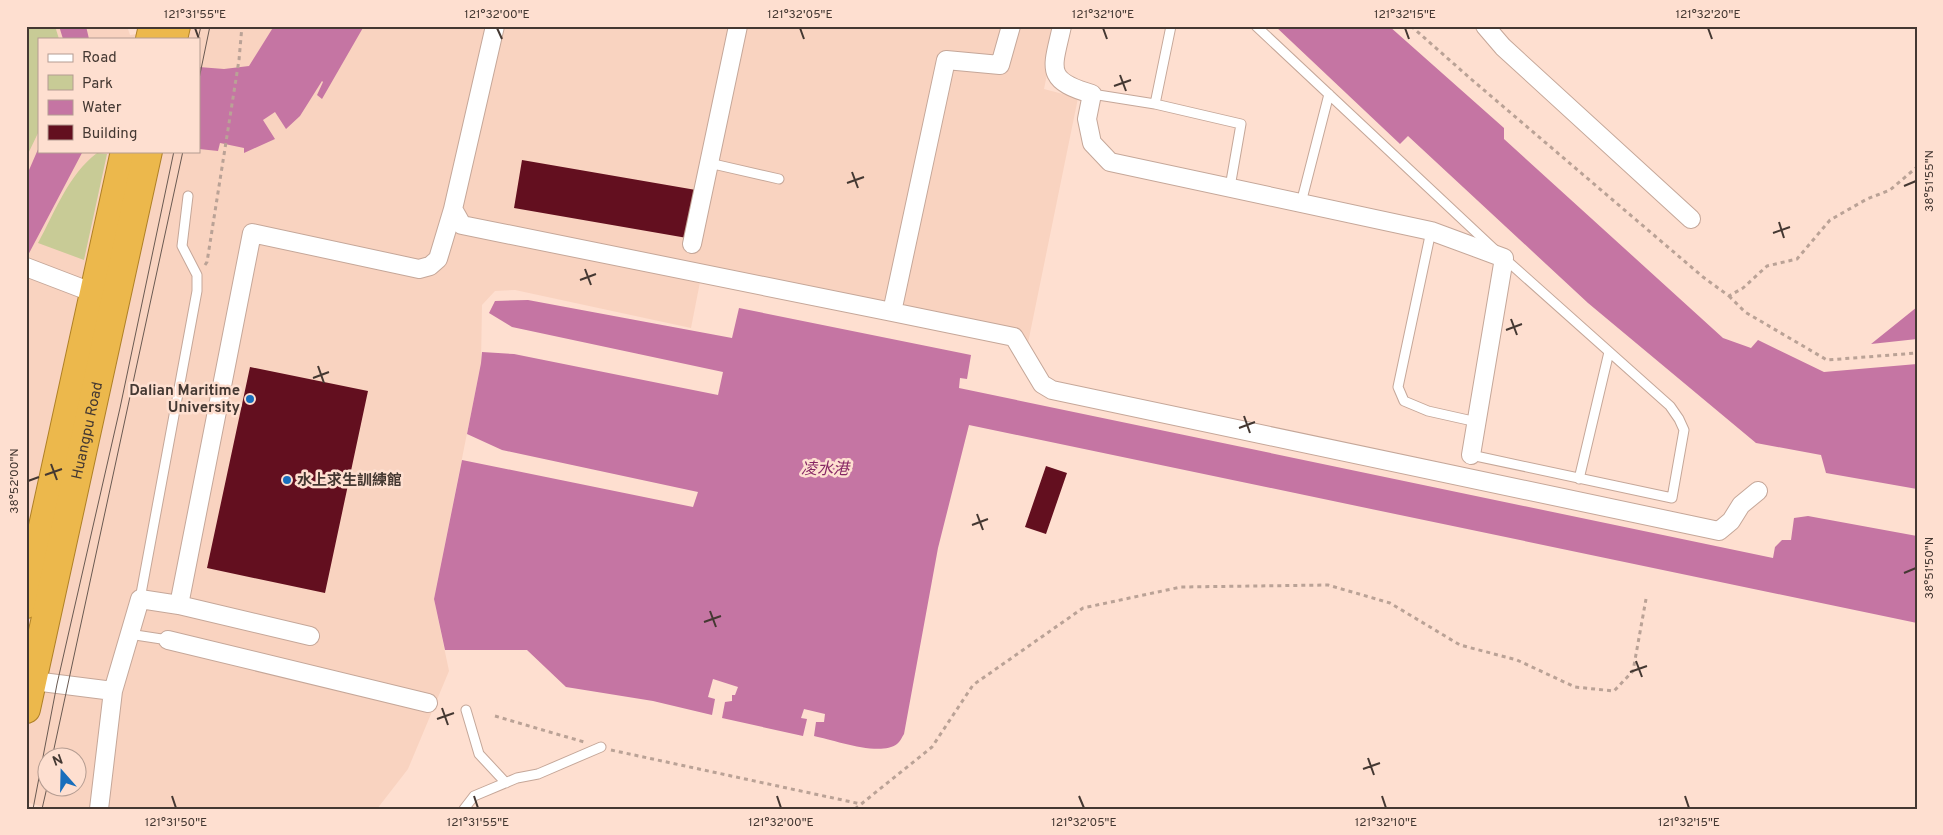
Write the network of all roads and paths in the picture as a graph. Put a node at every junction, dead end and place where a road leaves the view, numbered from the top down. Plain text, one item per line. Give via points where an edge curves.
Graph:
1 (242, 26) edge
2 (494, 26) edge
3 (738, 26) edge
4 (1011, 26) edge
5 (1062, 26) edge
6 (1171, 26) edge
7 (1256, 26) edge
8 (1411, 26) edge
9 (1485, 26) edge
10 (1092, 94) junction
11 (1329, 94) junction
12 (1155, 104) junction
13 (140, 152) edge
14 (709, 163) junction
15 (1917, 167) edge
16 (780, 179) dead end
17 (1230, 188) junction
18 (188, 196) dead end
19 (1301, 203) junction
20 (453, 209) junction
21 (1691, 219) dead end
22 (1431, 231) junction
23 (692, 244) dead end
24 (1504, 258) junction
25 (31, 269) edge
26 (197, 275) junction
27 (94, 293) junction
28 (1729, 296) junction
29 (892, 312) junction
30 (1609, 352) junction
31 (1917, 353) edge
32 (1477, 422) junction
33 (1471, 455) joint
34 (1579, 478) junction
35 (1758, 491) dead end
36 (30, 575) edge
37 (140, 599) junction
38 (1646, 599) dead end
39 (26, 604) edge
40 (179, 605) junction
41 (128, 634) junction
42 (310, 636) dead end
43 (168, 640) joint
44 (29, 680) edge
45 (113, 691) junction
46 (428, 703) dead end
47 (26, 709) edge
48 (466, 710) dead end
49 (495, 716) dead end
50 (601, 747) junction
51 (506, 782) junction
52 (860, 804) junction
53 (99, 809) edge
54 (464, 809) edge
55 (855, 809) edge

1 - 26 path via 207,262
2 - 20 street
3 - 14 street
4 - 29 street via 1000,65 946,60
5 - 10 street via 1054,65 1056,76 1070,88
6 - 12 lane
7 - 11 lane
8 - 28 path
9 - 21 street via 1503,47
10 - 12 lane
10 - 17 street via 1087,119 1092,142 1110,162
11 - 19 lane
11 - 24 lane
12 - 17 lane via 1241,124
13 - 27 highway, Huangpu Road
13 - 44 highway, Huangpu Road
14 - 16 lane
14 - 23 street
15 - 28 path via 1890,190 1830,220 1797,259 1767,266
17 - 19 street
18 - 26 lane via 182,246
19 - 22 street
20 - 29 street via 462,225
20 - 40 street via 438,259 419,269 252,233
22 - 24 street
22 - 32 lane via 1398,387 1404,401 1428,411
24 - 30 lane
24 - 32 street
25 - 27 street
26 - 37 lane via 197,291
27 - 36 highway, Huangpu Road
28 - 31 path via 1746,312 1827,360
29 - 35 street via 1014,337 1042,384 1052,390 1710,529 1720,531 1741,505
30 - 34 lane
30 - 34 lane via 1670,406 1680,419 1684,430 1672,498
32 - 33 street
33 - 34 lane
36 - 39 highway, Huangpu Road
37 - 40 street
37 - 41 street
38 - 52 path via 1633,671 1614,691 1575,687 1517,660 1460,645 1390,603 1328,585 1181,587 1083,608 973,685 932,747
40 - 42 street
41 - 43 lane
41 - 45 street
43 - 46 street
44 - 45 street
44 - 47 highway, Huangpu Road
45 - 53 street
48 - 51 lane via 479,754
49 - 50 path
50 - 51 lane via 538,774
50 - 52 path
51 - 54 lane via 474,796
52 - 55 path

